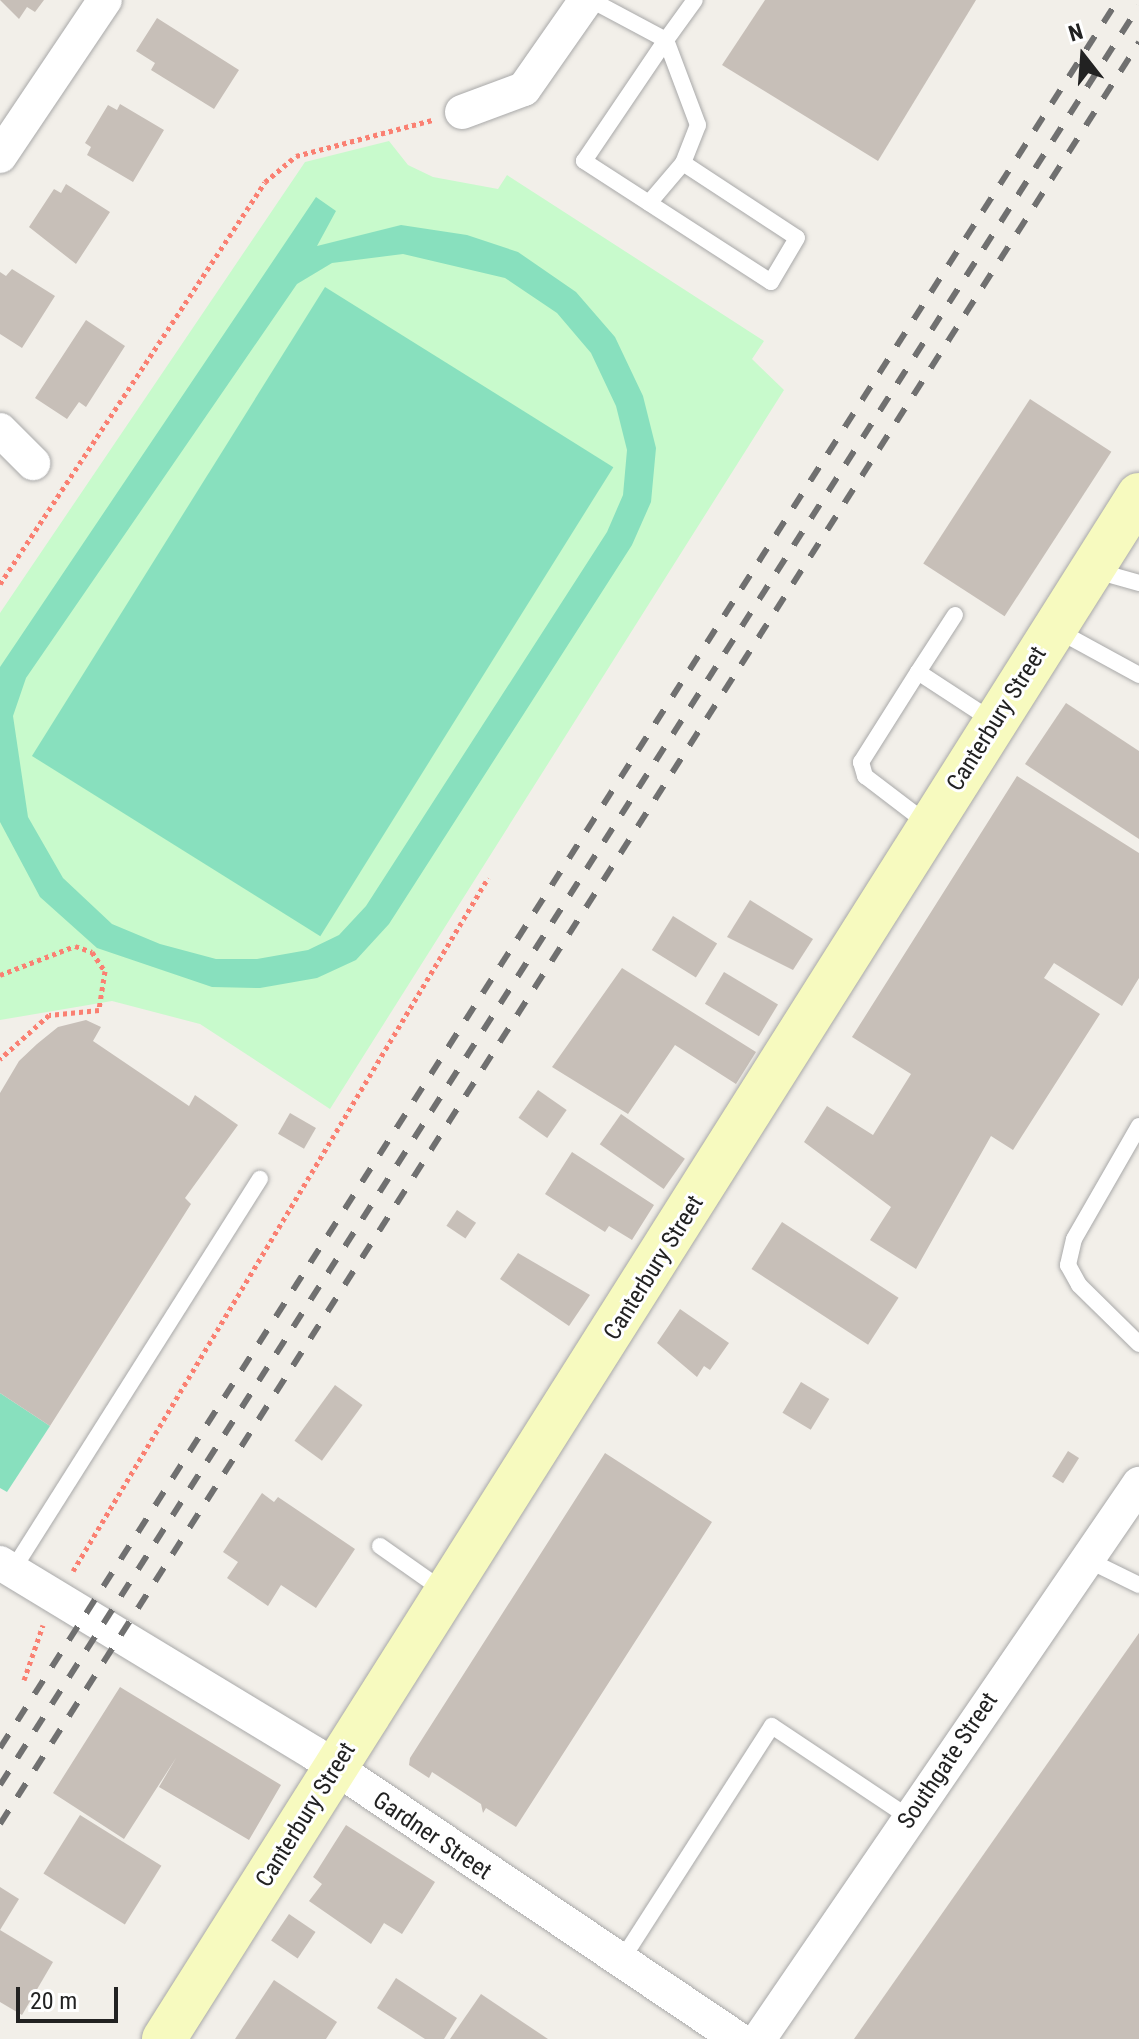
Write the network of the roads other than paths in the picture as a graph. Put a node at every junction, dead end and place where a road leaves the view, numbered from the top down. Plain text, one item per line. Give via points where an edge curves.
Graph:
1 (105, 0) edge
2 (589, 0) edge
3 (695, 0) edge
4 (666, 40) junction
5 (462, 112) road end
6 (0, 156) edge
7 (683, 163) junction
8 (649, 203) junction
9 (0, 430) edge
10 (33, 463) dead end
11 (1139, 495) edge
12 (1092, 569) junction
13 (1139, 583) edge
14 (955, 615) dead end
15 (1054, 628) junction
16 (918, 672) junction
17 (1139, 675) edge
18 (995, 722) junction
19 (929, 825) junction
20 (1139, 1126) edge
21 (260, 1179) dead end
22 (1137, 1338) edge
23 (1139, 1484) edge
24 (380, 1546) dead end
25 (1086, 1559) junction
26 (6, 1567) edge
27 (1139, 1585) edge
28 (448, 1594) junction
29 (334, 1772) junction
30 (910, 1818) junction
31 (621, 1961) junction
32 (164, 2039) edge
33 (738, 2039) edge
34 (759, 2039) edge

1 - 6 street
2 - 4 lane
2 - 5 street via 524,89
3 - 4 lane
4 - 7 lane via 698,125
4 - 8 lane via 584,161
7 - 8 lane
7 - 8 lane via 797,238 771,282
9 - 10 street
11 - 12 street, Canterbury Street
12 - 13 lane
12 - 15 street, Canterbury Street
14 - 16 lane
15 - 17 lane
15 - 18 street, Canterbury Street
16 - 18 lane
16 - 19 lane via 861,762 865,776
18 - 19 street, Canterbury Street
19 - 28 street, Canterbury Street
20 - 22 lane via 1074,1239 1068,1265 1079,1285
21 - 26 lane
23 - 25 street, Southgate Street
24 - 28 lane
25 - 27 lane
25 - 30 street, Southgate Street
26 - 29 street, Gardner Street via 315,1754
28 - 29 street, Canterbury Street
29 - 31 street, Gardner Street
29 - 32 street, Canterbury Street
30 - 31 lane via 772,1726
30 - 34 street, Southgate Street
31 - 33 street, Gardner Street

